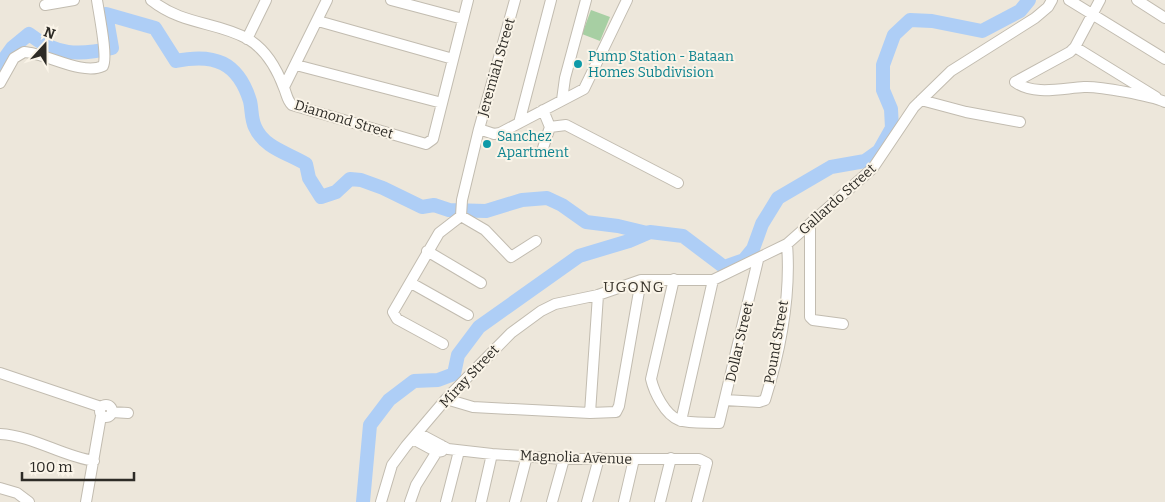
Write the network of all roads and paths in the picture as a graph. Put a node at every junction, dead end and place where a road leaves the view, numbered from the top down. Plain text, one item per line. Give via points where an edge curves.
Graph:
1 (74, 0) edge
2 (97, 0) edge
3 (151, 0) edge
4 (266, 0) edge
5 (327, 0) edge
6 (391, 0) edge
7 (468, 0) edge
8 (515, 0) edge
9 (551, 0) edge
10 (586, 0) edge
11 (626, 0) edge
12 (1052, 0) edge
13 (1069, 0) edge
14 (1100, 0) edge
15 (1136, 0) edge
16 (45, 5) dead end
17 (1092, 14) junction
18 (1165, 18) edge
19 (463, 19) junction
20 (318, 21) junction
21 (247, 39) junction
22 (1075, 47) junction
23 (453, 59) junction
24 (1165, 59) edge
25 (296, 64) junction
26 (0, 83) edge
27 (284, 87) junction
28 (562, 100) junction
29 (921, 100) junction
30 (1163, 101) edge
31 (442, 103) junction
32 (543, 110) junction
33 (1020, 122) dead end
34 (519, 123) junction
35 (550, 127) junction
36 (479, 129) junction
37 (543, 148) dead end
38 (678, 184) dead end
39 (461, 211) junction
40 (810, 224) junction
41 (536, 241) dead end
42 (787, 244) junction
43 (427, 251) junction
44 (758, 260) junction
45 (674, 279) junction
46 (641, 280) junction
47 (713, 280) junction
48 (411, 283) junction
49 (481, 283) dead end
50 (598, 295) junction
51 (468, 315) dead end
52 (843, 324) dead end
53 (443, 344) dead end
54 (0, 375) edge
55 (446, 399) junction
56 (725, 400) junction
57 (104, 413) junction
58 (590, 413) junction
59 (128, 414) dead end
60 (681, 421) junction
61 (0, 434) edge
62 (416, 436) junction
63 (0, 440) edge
64 (24, 441) junction
65 (442, 449) junction
66 (459, 450) junction
67 (492, 454) junction
68 (527, 456) junction
69 (599, 458) junction
70 (671, 458) junction
71 (564, 459) junction
72 (634, 459) junction
73 (93, 464) junction
74 (92, 486) junction
75 (0, 488) edge
76 (0, 493) edge
77 (19, 499) edge
78 (29, 502) edge
79 (86, 502) edge
80 (92, 502) edge
81 (381, 502) edge
82 (410, 502) edge
83 (446, 502) edge
84 (481, 502) edge
85 (515, 502) edge
86 (552, 502) edge
87 (587, 502) edge
88 (624, 502) edge
89 (660, 502) edge
90 (697, 502) edge

1 - 16 street
2 - 26 street via 105,51 103,66 73,66 24,52 14,58
3 - 21 street, Diamond Street via 187,20
4 - 21 street
5 - 20 street
6 - 19 street
7 - 19 street
8 - 36 street, Jeremiah Street
9 - 34 street
10 - 28 street
11 - 28 street via 584,89
12 - 29 street, Gallardo Street via 1048,8 1035,18 950,70
13 - 17 street
14 - 17 street
15 - 18 street
17 - 22 street
17 - 24 street
19 - 23 street
20 - 23 street
20 - 25 street
21 - 27 street, Diamond Street via 269,58
22 - 30 street
22 - 30 street via 1016,82 1021,86 1042,89 1105,88
23 - 31 street
25 - 27 street
25 - 31 street
27 - 31 street, Diamond Street via 292,105 430,143
28 - 32 street
29 - 33 street
29 - 40 street, Gallardo Street via 873,168
32 - 34 street
32 - 35 street
34 - 36 street via 494,134
35 - 37 street
35 - 38 street via 566,126
36 - 39 street, Jeremiah Street
39 - 41 street via 511,257
39 - 43 street
40 - 42 street, Gallardo Street
40 - 52 street via 810,317 812,320
42 - 44 street, Gallardo Street
42 - 56 street, Pound Street via 788,269 781,332 765,400
43 - 48 street
43 - 49 street
44 - 47 street, Gallardo Street
44 - 56 street, Dollar Street
45 - 46 street, Gallardo Street
45 - 47 street, Gallardo Street
45 - 60 street via 651,379 654,392 674,418
46 - 50 street, Gallardo Street
46 - 58 street via 619,406 612,413
47 - 60 street
48 - 51 street
48 - 53 street via 393,312 394,316
50 - 55 street, Miray Street via 555,304 541,311 499,343
50 - 58 street
54 - 57 street
55 - 58 street via 473,408
55 - 62 street, Miray Street
56 - 60 street, Dollar Street via 719,423
57 - 59 street
57 - 73 street
57 - 74 street
61 - 64 street
62 - 65 street, Magnolia Avenue
62 - 81 street, Miray Street via 392,466
63 - 64 street
64 - 73 street via 72,461
65 - 66 street, Magnolia Avenue
65 - 82 street via 416,485
66 - 67 street, Magnolia Avenue
66 - 83 street
67 - 68 street, Magnolia Avenue
67 - 84 street
68 - 71 street, Magnolia Avenue
68 - 85 street
69 - 71 street, Magnolia Avenue
69 - 72 street, Magnolia Avenue
69 - 87 street
70 - 72 street, Magnolia Avenue
70 - 89 street
70 - 90 street, Magnolia Avenue via 704,460 707,463
71 - 86 street
72 - 88 street
73 - 74 street
74 - 79 street
74 - 80 street
75 - 77 street
76 - 77 street
77 - 78 street

